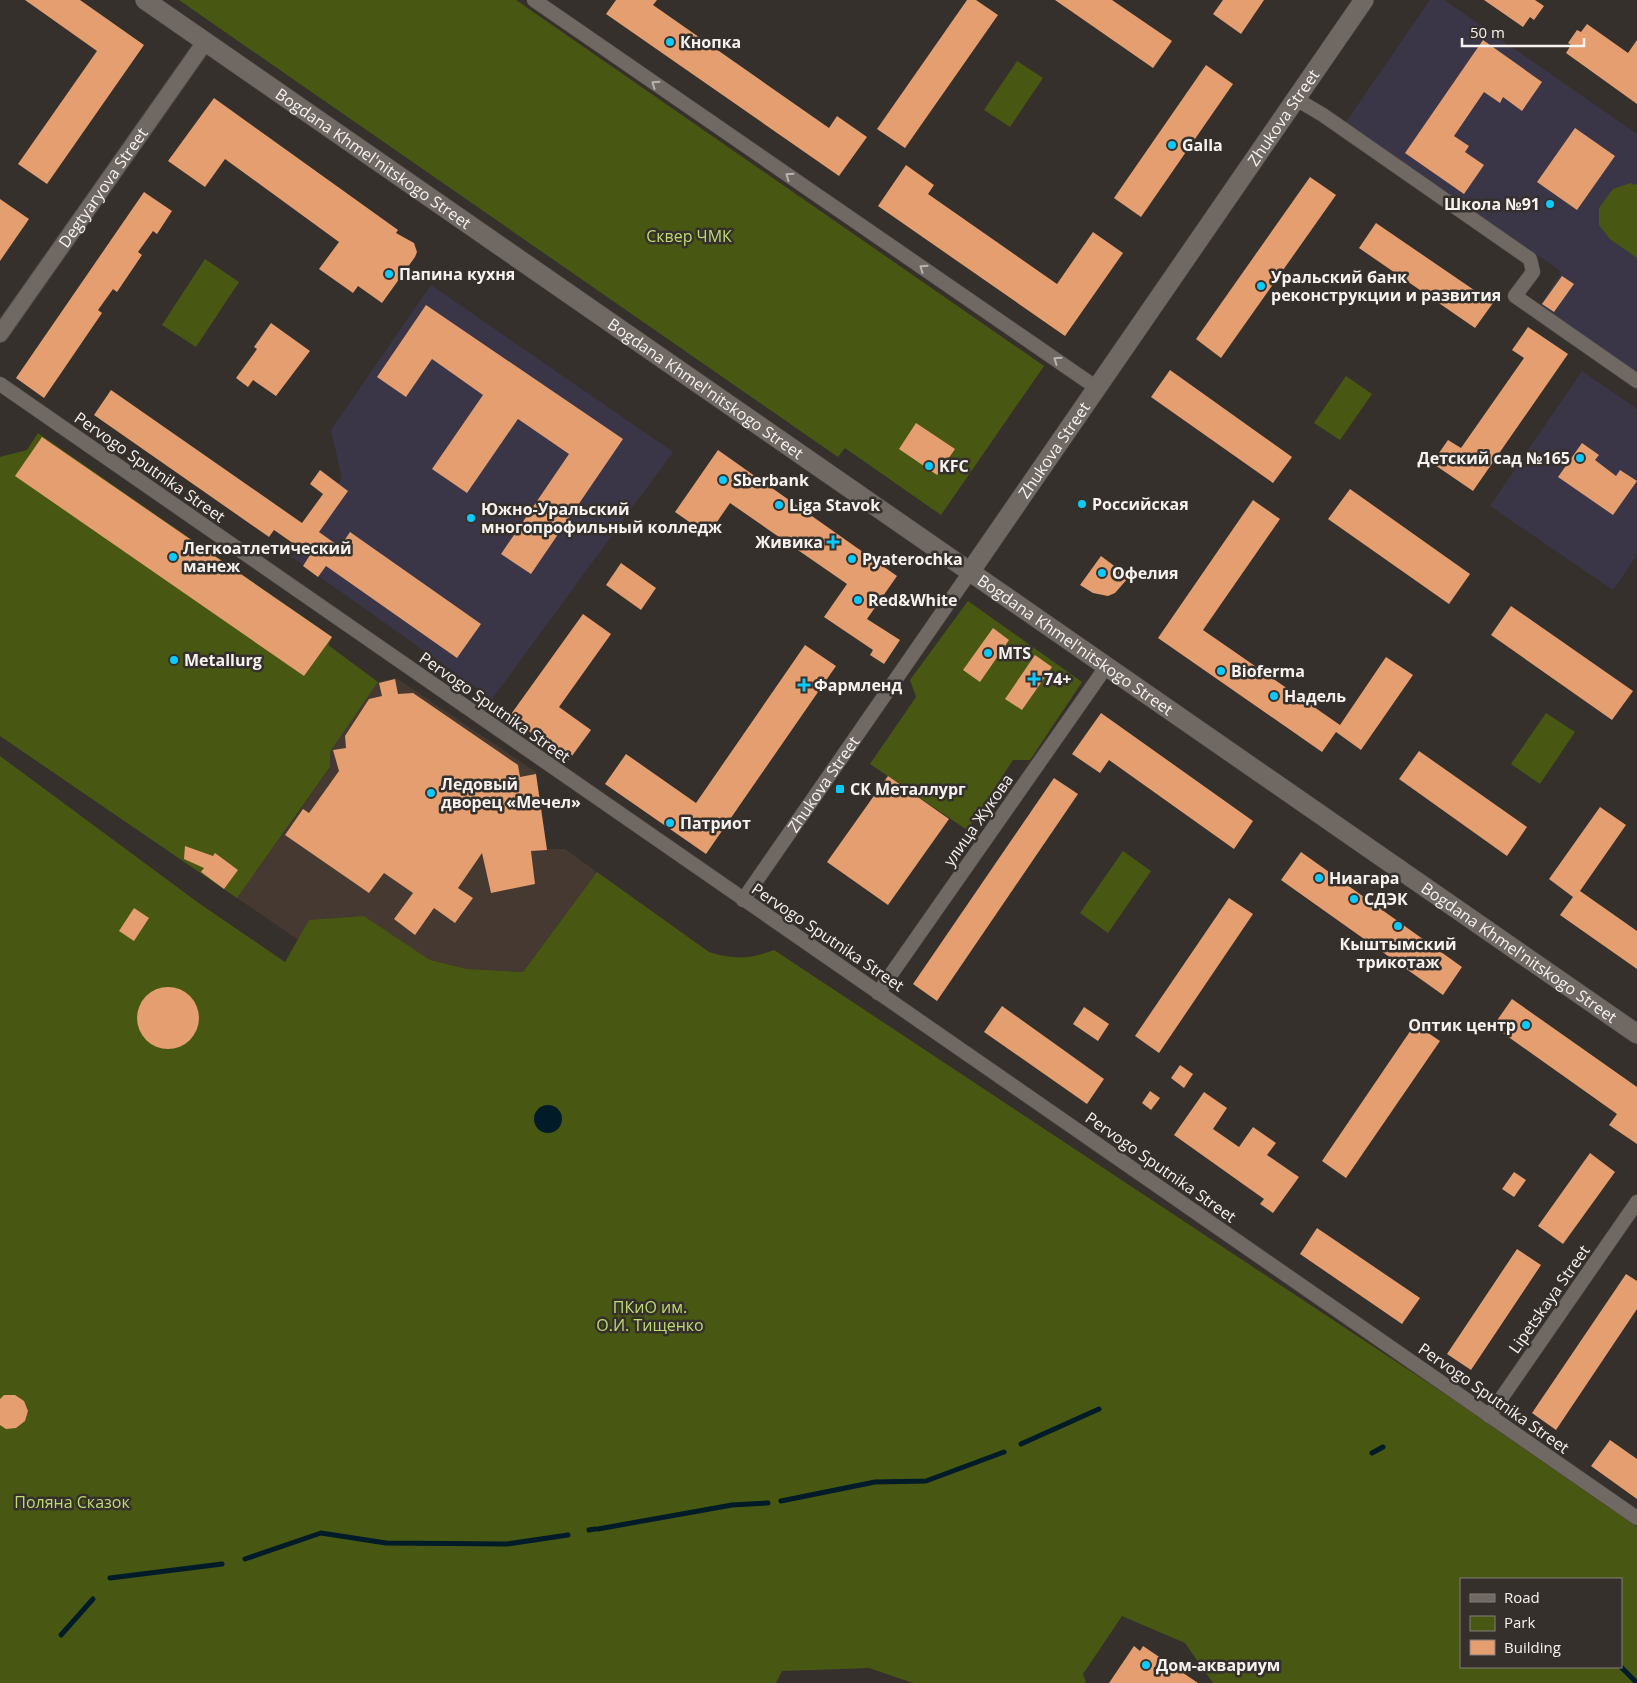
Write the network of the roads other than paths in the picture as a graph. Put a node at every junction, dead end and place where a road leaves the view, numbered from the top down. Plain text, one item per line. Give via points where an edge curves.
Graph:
1 (145, 0) edge
2 (534, 0) edge
3 (1364, 0) edge
4 (206, 42) junction
5 (1296, 99) junction
6 (0, 334) edge
7 (1637, 381) edge
8 (0, 384) edge
9 (1097, 388) junction
10 (970, 572) junction
11 (1106, 667) junction
12 (743, 900) junction
13 (878, 993) junction
14 (1637, 1034) edge
15 (1637, 1202) edge
16 (1489, 1416) junction
17 (1637, 1518) edge

1 - 4 main road, Bogdana Khmel'nitskogo Street
9 -> 2 street
3 - 5 main road, Zhukova Street
4 - 6 street, Degtyaryova Street
4 - 10 main road, Bogdana Khmel'nitskogo Street
5 - 7 street via 1530,260 1533,272 1515,296
5 - 9 main road, Zhukova Street
8 - 12 street, Pervogo Sputnika Street
9 - 10 main road, Zhukova Street
10 - 11 main road, Bogdana Khmel'nitskogo Street
10 - 12 street, Zhukova Street
11 - 13 street, улица Жукова
11 - 14 main road, Bogdana Khmel'nitskogo Street
12 - 13 street, Pervogo Sputnika Street
13 - 16 street, Pervogo Sputnika Street
15 - 16 street, Lipetskaya Street
16 - 17 street, Pervogo Sputnika Street

